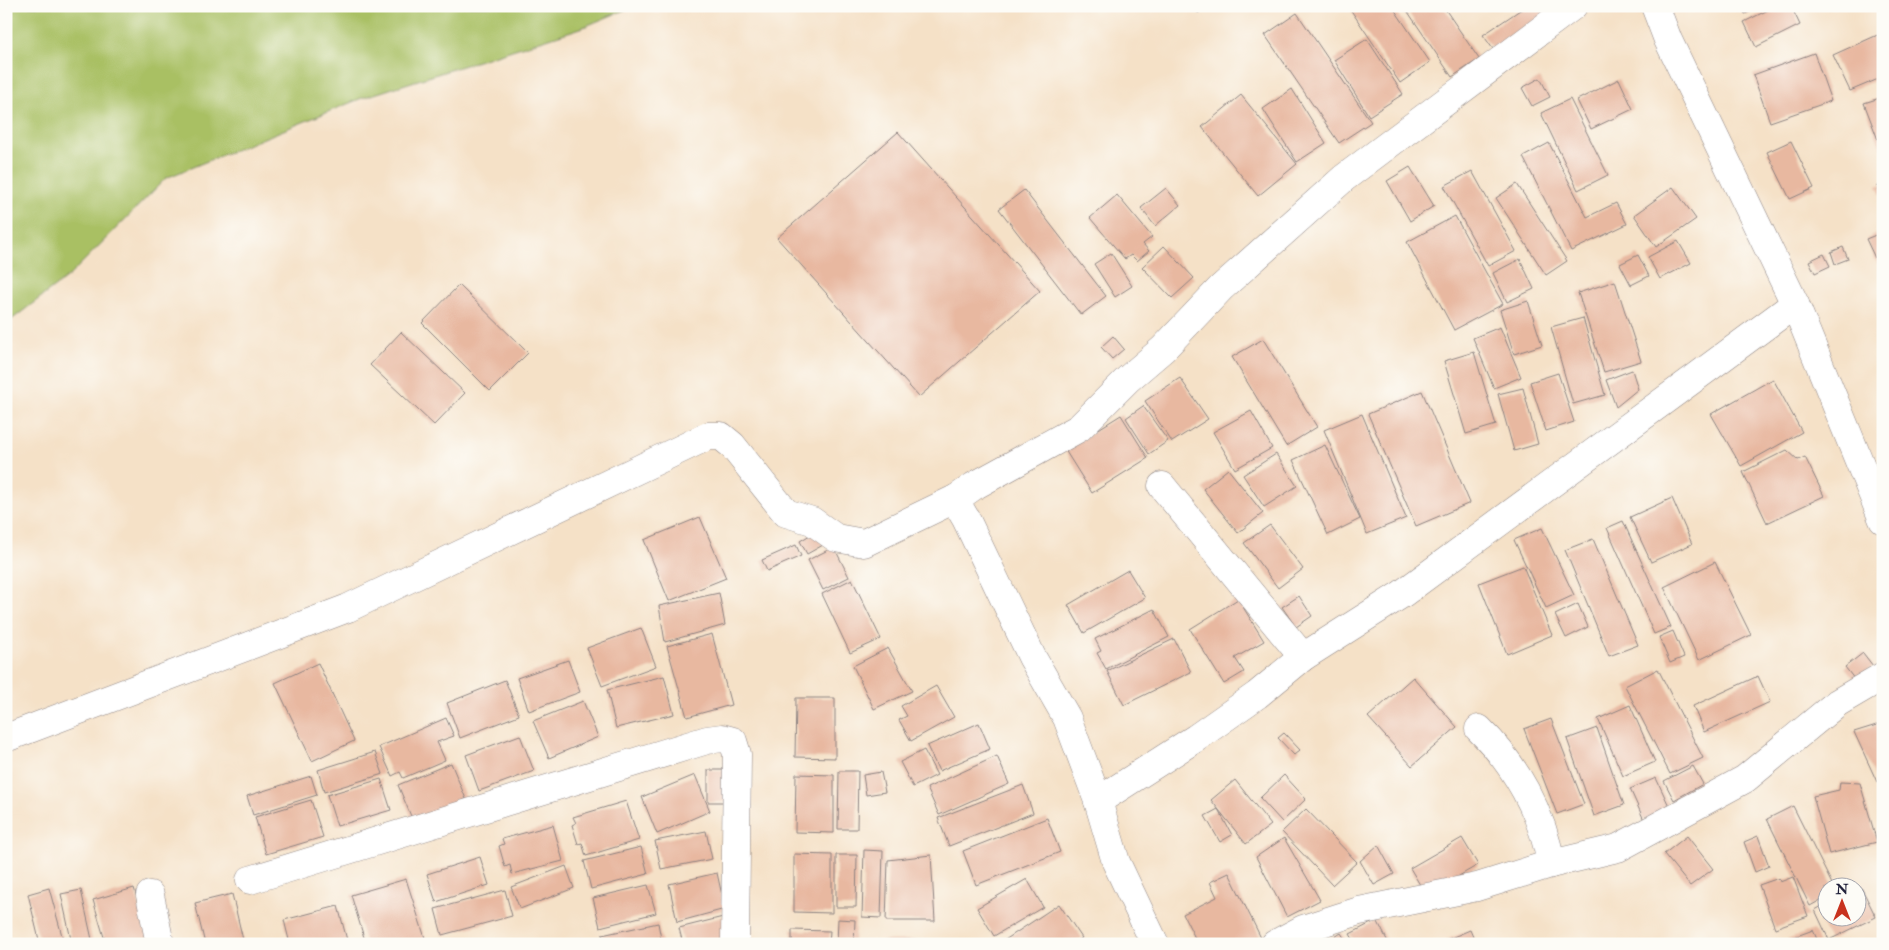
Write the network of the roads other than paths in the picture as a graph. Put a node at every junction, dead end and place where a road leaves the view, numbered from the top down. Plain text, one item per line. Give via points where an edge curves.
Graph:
1 (1573, 6) edge
2 (1655, 6) edge
3 (1795, 304) junction
4 (1162, 486) dead end
5 (957, 498) junction
6 (1883, 520) edge
7 (1303, 657) junction
8 (1883, 676) edge
9 (1479, 729) dead end
10 (6, 738) edge
11 (1098, 801) junction
12 (1551, 864) junction
13 (250, 880) dead end
14 (150, 894) dead end
15 (160, 944) edge
16 (735, 944) edge
17 (1156, 944) edge
18 (1275, 944) edge

1 - 5 street via 1344,178 1221,288 1163,349 1079,428
2 - 3 street via 1668,40
3 - 6 street
3 - 7 street via 1402,594
4 - 7 street
5 - 10 street via 864,543 836,538 812,521 786,513 732,445 721,436 708,436 348,608
5 - 11 street via 958,507 1032,657 1067,718
7 - 11 street via 1257,695
8 - 12 street via 1837,703 1746,779 1618,848
9 - 12 street via 1497,747 1534,806
11 - 17 street via 1116,862
12 - 18 street via 1477,887 1359,911 1303,929
13 - 16 street via 722,738 733,741 737,754
14 - 15 street

